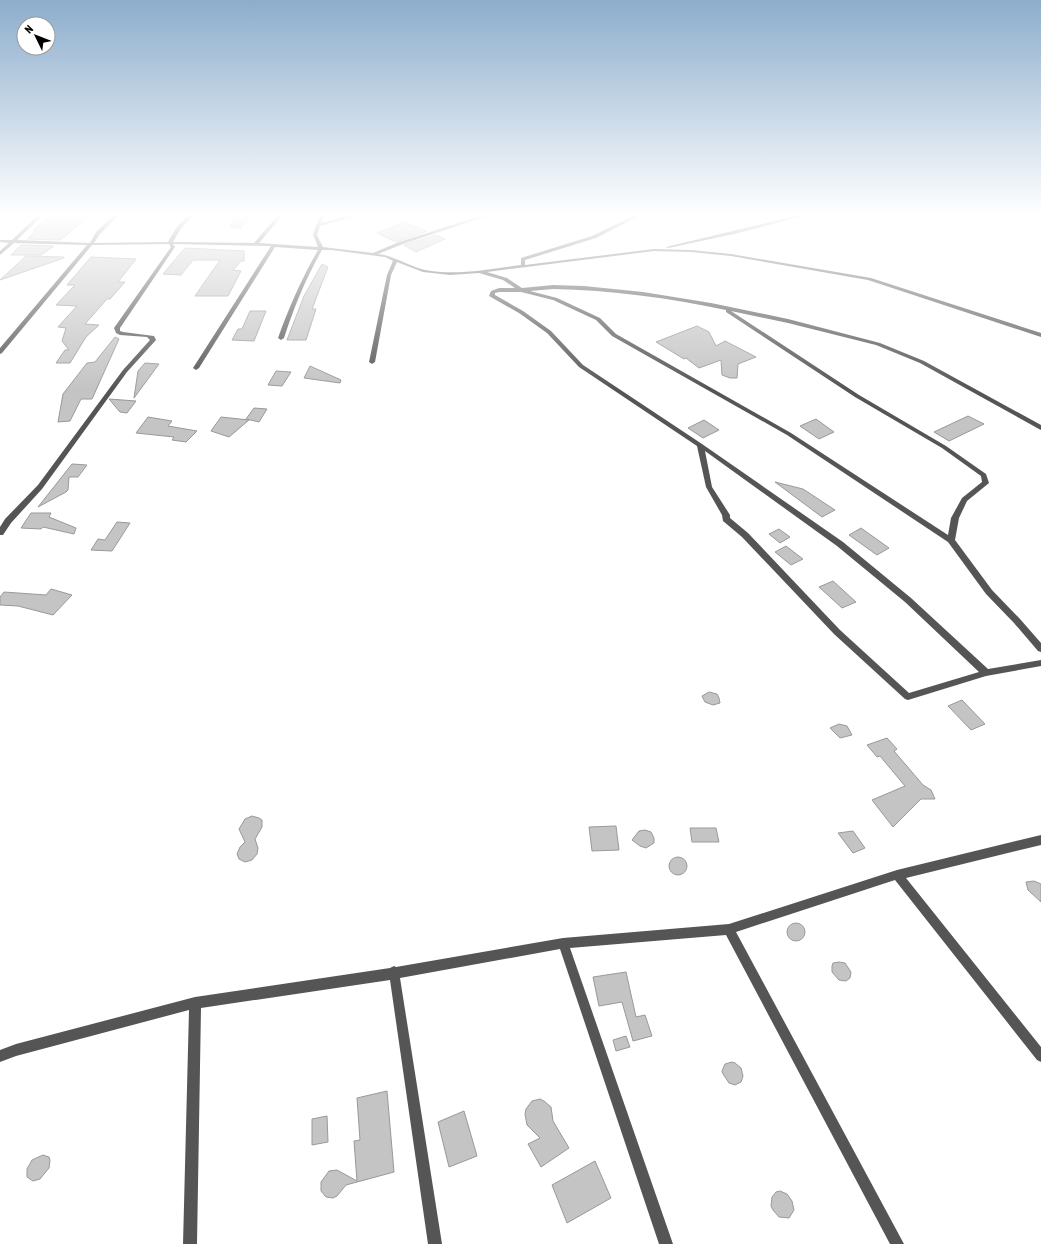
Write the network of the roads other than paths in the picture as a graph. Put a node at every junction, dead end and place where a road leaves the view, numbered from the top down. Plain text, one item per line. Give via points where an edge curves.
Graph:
1 (67, 273) edge
2 (155, 273) edge
3 (256, 273) edge
4 (306, 273) edge
5 (390, 273) edge
6 (441, 273) edge
7 (459, 273) edge
8 (485, 273) edge
9 (835, 273) edge
10 (521, 290) junction
11 (723, 307) junction
12 (1041, 335) edge
13 (281, 338) dead end
14 (0, 352) edge
15 (372, 362) dead end
16 (196, 368) dead end
17 (1041, 428) edge
18 (700, 446) junction
19 (0, 533) edge
20 (951, 540) junction
21 (1041, 649) edge
22 (1041, 663) edge
23 (986, 673) junction
24 (1041, 840) edge
25 (897, 875) junction
26 (729, 929) junction
27 (563, 943) junction
28 (394, 972) junction
29 (195, 1003) junction
30 (0, 1056) edge
31 (1041, 1056) edge
32 (190, 1244) edge
33 (435, 1244) edge
34 (666, 1244) edge
35 (897, 1244) edge

1 - 14 street
2 - 19 street via 117,328 122,334 147,335 153,340 125,371 40,487
3 - 16 street
4 - 13 street
5 - 15 street
6 - 7 street
8 - 10 street via 505,279
9 - 12 street via 869,279
10 - 11 street via 552,287 584,288 643,294
10 - 18 street via 499,290 493,292 492,296 522,312 549,332 581,366
10 - 20 street via 555,299 598,319 614,335 789,434
11 - 17 street via 878,344 922,362
11 - 20 street via 984,475 986,483 964,500 955,518
18 - 23 street via 840,544 908,600
18 - 23 street via 709,487 726,519 837,632 908,697
20 - 21 street via 989,592
22 - 23 street
24 - 25 street
25 - 26 street
25 - 31 street
26 - 27 street
26 - 35 street
27 - 28 street
27 - 34 street
28 - 29 street
28 - 33 street
29 - 30 street
29 - 32 street

